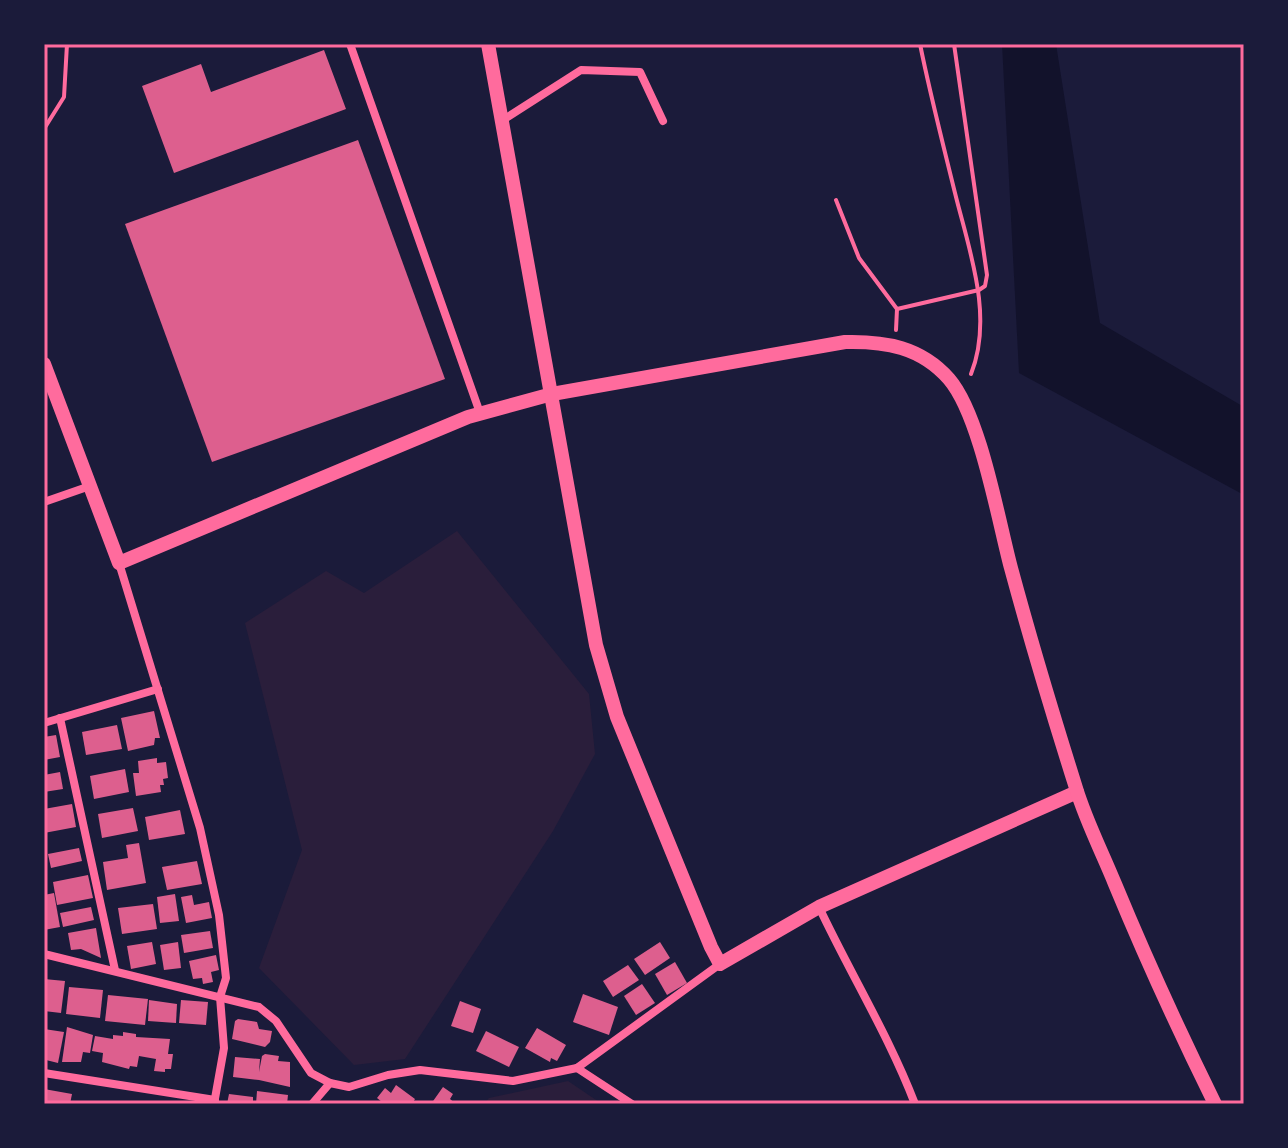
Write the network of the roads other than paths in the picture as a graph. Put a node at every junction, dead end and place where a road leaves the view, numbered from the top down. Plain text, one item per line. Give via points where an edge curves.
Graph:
1 (350, 44) edge
2 (488, 44) edge
3 (503, 120) junction
4 (663, 121) dead end
5 (44, 364) edge
6 (552, 394) junction
7 (480, 413) junction
8 (90, 486) junction
9 (44, 502) edge
10 (119, 563) junction
11 (158, 689) junction
12 (60, 718) junction
13 (44, 723) edge
14 (1077, 792) junction
15 (819, 907) junction
16 (44, 954) edge
17 (720, 964) junction
18 (115, 970) junction
19 (220, 997) junction
20 (577, 1068) junction
21 (44, 1073) edge
22 (330, 1083) junction
23 (214, 1102) edge
24 (312, 1104) edge
25 (632, 1104) edge
26 (915, 1104) edge
27 (1215, 1104) edge

1 - 7 street
2 - 3 street
3 - 4 street via 581,70 640,72
3 - 6 street
5 - 8 street
6 - 7 street
6 - 14 street via 845,342 892,344 926,359 949,379 974,428
6 - 17 street via 596,645 617,717
7 - 10 street
8 - 9 street
8 - 10 street
10 - 11 street
11 - 12 street
11 - 19 street via 200,828 219,915 226,978
12 - 13 street
12 - 18 street
14 - 15 street
14 - 27 street via 1161,996
15 - 17 street
15 - 26 street
16 - 18 street
17 - 20 street
18 - 19 street
19 - 22 street via 259,1007 276,1021 311,1073
19 - 23 street via 224,1048
20 - 22 street via 513,1081 420,1070 349,1087
20 - 25 street
21 - 23 street
22 - 24 street

